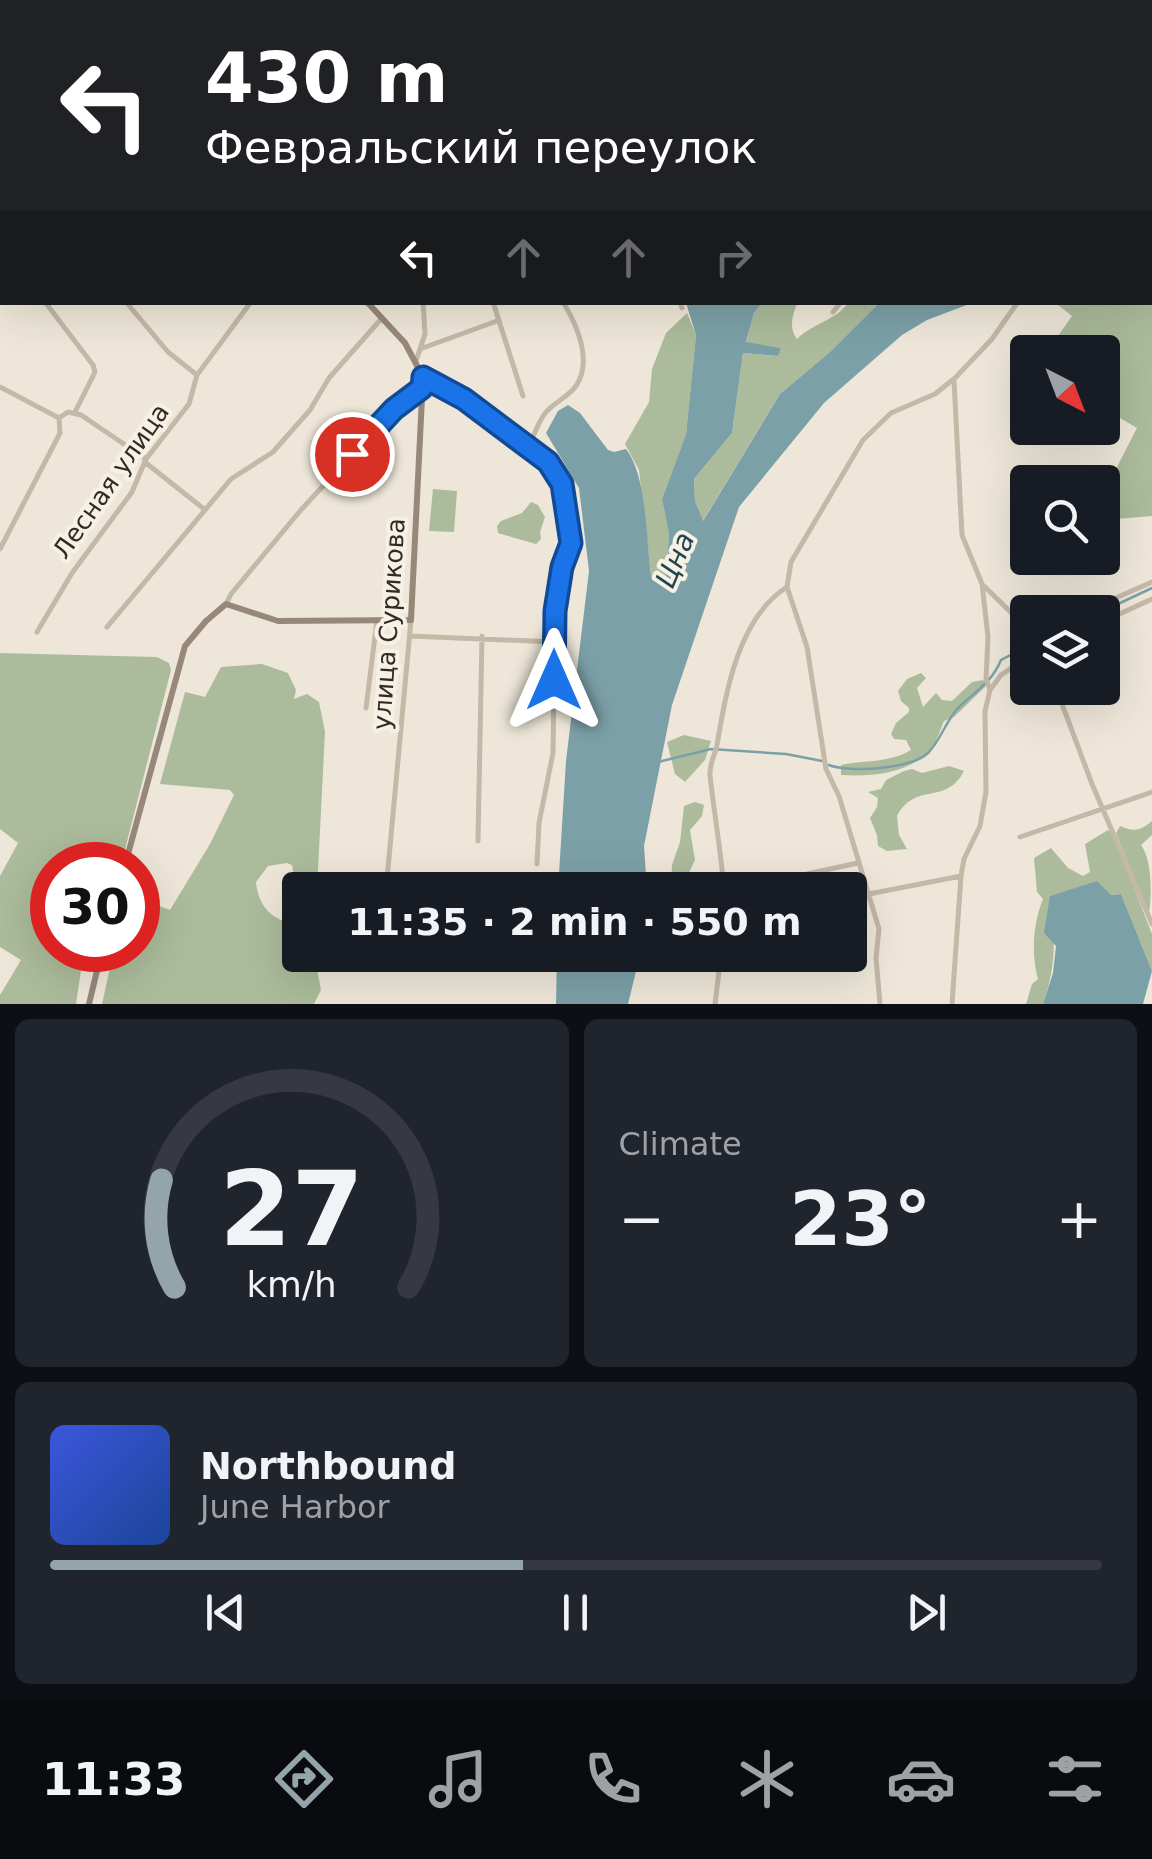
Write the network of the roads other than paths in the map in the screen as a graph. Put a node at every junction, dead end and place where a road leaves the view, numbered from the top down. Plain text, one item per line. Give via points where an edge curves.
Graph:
1 (46, 305) edge
2 (129, 305) edge
3 (248, 305) edge
4 (370, 305) edge
5 (423, 305) edge
6 (494, 305) edge
7 (564, 305) edge
8 (839, 305) edge
9 (1016, 305) edge
10 (833, 312) dead end
11 (382, 318) junction
12 (498, 321) junction
13 (420, 349) junction
14 (416, 361) junction
15 (197, 375) junction
16 (423, 377) junction
17 (954, 378) junction
18 (0, 386) edge
19 (422, 388) junction
20 (523, 396) dead end
21 (75, 413) junction
22 (59, 418) junction
23 (527, 448) junction
24 (146, 461) junction
25 (204, 509) junction
26 (0, 549) edge
27 (1152, 582) edge
28 (982, 584) junction
29 (786, 586) junction
30 (1120, 596) edge
31 (1152, 599) edge
32 (226, 604) junction
33 (1010, 611) edge
34 (1120, 614) edge
35 (377, 620) junction
36 (411, 620) junction
37 (107, 628) dead end
38 (37, 632) dead end
39 (410, 636) junction
40 (482, 636) junction
41 (554, 642) junction
42 (1010, 670) edge
43 (990, 690) junction
44 (1063, 705) edge
45 (366, 708) dead end
46 (1152, 792) edge
47 (1104, 808) junction
48 (1020, 837) dead end
49 (478, 840) dead end
50 (131, 842) edge
51 (858, 863) junction
52 (538, 864) dead end
53 (388, 872) edge
54 (722, 872) edge
55 (816, 872) edge
56 (961, 876) junction
57 (869, 894) junction
58 (1152, 924) edge
59 (97, 972) edge
60 (719, 972) edge
61 (89, 1004) edge
62 (715, 1004) edge
63 (880, 1004) edge
64 (952, 1004) edge

1 - 21 street via 94,365
2 - 15 street
3 - 15 street, Лесная улица
4 - 11 street, улица Сурикова
5 - 13 street
6 - 12 street
7 - 23 street via 584,362 575,388 545,413
8 - 10 street
9 - 17 street
11 - 14 street, улица Сурикова
11 - 25 street via 274,452 231,480
12 - 13 street
12 - 20 street
13 - 14 street
14 - 16 street, улица Сурикова
15 - 24 street, Лесная улица via 188,404
16 - 19 street, улица Сурикова
16 - 23 street
17 - 28 street via 962,535
17 - 29 street via 891,413 863,440 791,562
18 - 22 street
19 - 32 street via 394,409 300,511
19 - 36 street, улица Сурикова
21 - 22 street
21 - 24 street
22 - 26 street via 60,433
23 - 41 street via 556,472 570,531
24 - 25 street
24 - 38 street, Лесная улица
25 - 37 street
27 - 30 street
28 - 33 street
28 - 43 street
29 - 51 street via 807,647 825,763
29 - 54 street via 752,624 720,717 710,770
31 - 34 street
32 - 35 street via 278,621
32 - 50 street via 186,646
35 - 36 street
35 - 45 street
36 - 39 street, улица Сурикова
39 - 40 street
39 - 53 street, улица Сурикова
40 - 41 street
40 - 49 street
41 - 52 street via 553,753
42 - 43 street
43 - 56 street via 986,792
44 - 47 street
46 - 47 street
47 - 48 street
47 - 58 street
51 - 55 street
51 - 57 street
56 - 57 street
56 - 64 street
57 - 63 street via 879,929
59 - 61 street
60 - 62 street

